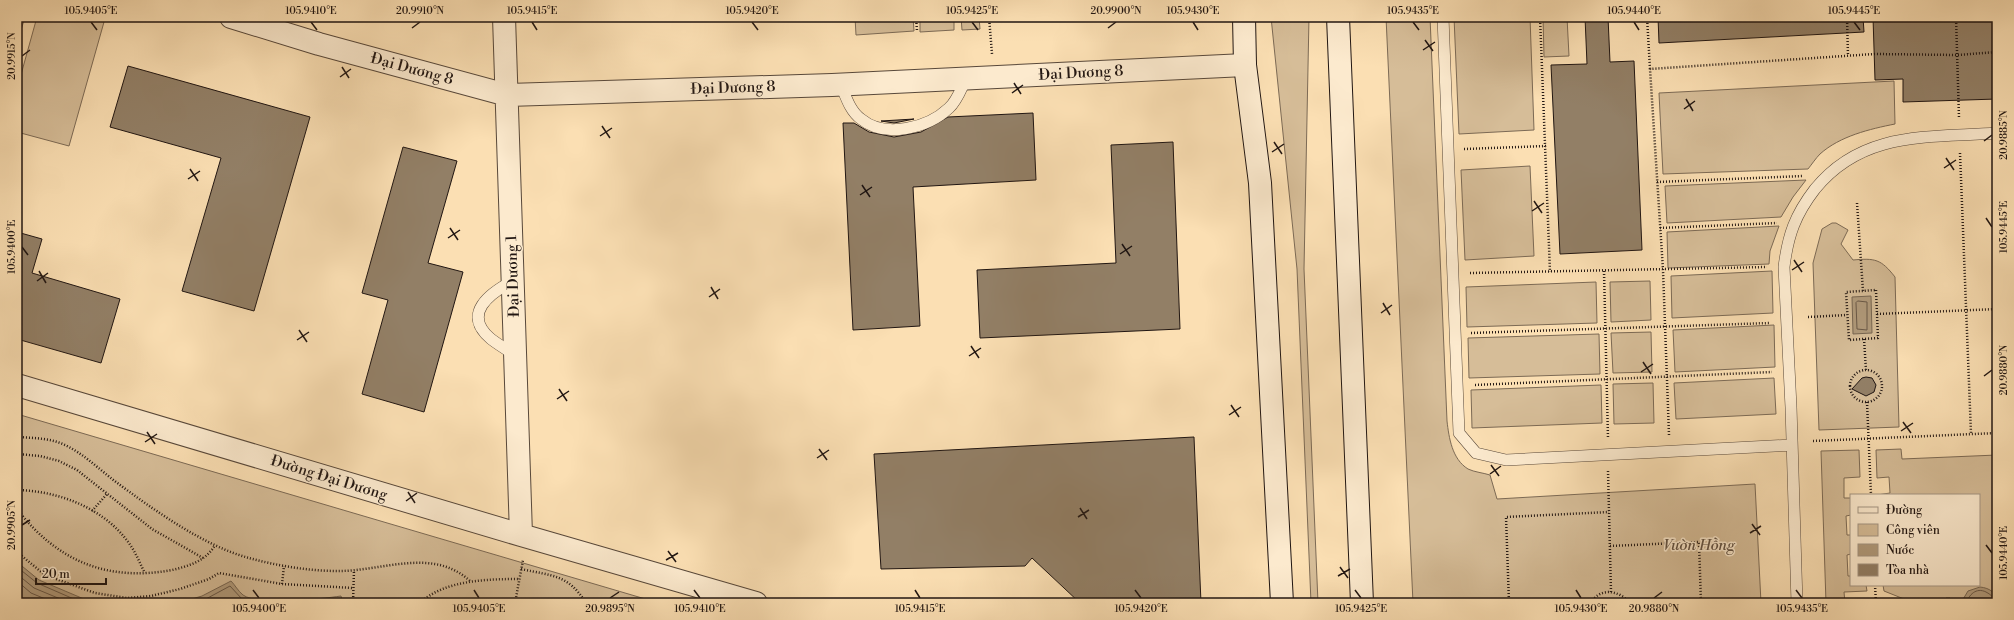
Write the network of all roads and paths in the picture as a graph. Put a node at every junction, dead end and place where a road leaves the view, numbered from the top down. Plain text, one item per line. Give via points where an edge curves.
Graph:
1 (231, 17) edge
2 (504, 17) edge
3 (916, 17) edge
4 (989, 17) edge
5 (1244, 17) edge
6 (1338, 17) edge
7 (1443, 17) edge
8 (1540, 17) edge
9 (1647, 17) edge
10 (1847, 17) edge
11 (1956, 17) edge
12 (917, 31) dead end
13 (1997, 52) edge
14 (992, 54) dead end
15 (1957, 54) junction
16 (1848, 56) junction
17 (1245, 65) junction
18 (1650, 69) junction
19 (966, 79) junction
20 (841, 85) junction
21 (507, 95) junction
22 (1997, 133) edge
23 (1959, 136) junction
24 (1546, 146) junction
25 (1448, 150) junction
26 (1827, 175) junction
27 (1657, 182) junction
28 (1857, 203) dead end
29 (1794, 222) junction
30 (1660, 228) junction
31 (1784, 267) junction
32 (1663, 270) junction
33 (1604, 271) junction
34 (1550, 272) junction
35 (1452, 274) junction
36 (513, 281) junction
37 (1863, 291) junction
38 (1997, 309) edge
39 (1966, 310) junction
40 (1877, 314) junction
41 (1847, 315) junction
42 (1808, 317) dead end
43 (1787, 323) junction
44 (1665, 327) junction
45 (1606, 329) junction
46 (1455, 334) junction
47 (1864, 339) junction
48 (516, 355) junction
49 (1866, 370) junction
50 (1789, 371) junction
51 (1666, 377) junction
52 (1607, 379) junction
53 (17, 385) edge
54 (1457, 386) junction
55 (1867, 402) junction
56 (1997, 433) edge
57 (1971, 434) junction
58 (17, 437) edge
59 (1868, 439) junction
60 (1813, 441) dead end
61 (1792, 445) junction
62 (1669, 452) junction
63 (17, 454) edge
64 (1608, 455) junction
65 (17, 490) edge
66 (107, 494) junction
67 (1871, 494) edge
68 (17, 509) edge
69 (92, 511) junction
70 (1609, 512) junction
71 (521, 535) junction
72 (215, 545) junction
73 (1610, 546) junction
74 (17, 552) edge
75 (523, 557) dead end
76 (203, 558) junction
77 (284, 566) junction
78 (521, 569) junction
79 (354, 570) junction
80 (144, 573) junction
81 (519, 579) junction
82 (470, 581) junction
83 (282, 584) junction
84 (1875, 586) edge
85 (353, 588) junction
86 (1611, 592) junction
87 (353, 603) edge
88 (420, 603) edge
89 (516, 603) edge
90 (586, 603) edge
91 (756, 603) edge
92 (1282, 603) edge
93 (1362, 603) edge
94 (1508, 603) edge
95 (1591, 603) edge
96 (1630, 603) edge
97 (1701, 603) edge
98 (1797, 603) edge
99 (1876, 603) edge

1 - 21 street, Đại Dương 8 via 319,44
2 - 21 street, Đại Dương 1
3 - 12 path
4 - 14 path
5 - 17 street
6 - 93 street
7 - 25 lane
8 - 24 path
9 - 18 path
10 - 16 path
11 - 15 path
13 - 15 path
15 - 16 path
15 - 23 path
16 - 18 path
17 - 19 street, Đại Dương 8
17 - 92 street via 1260,184
18 - 27 path
19 - 20 street, Đại Dương 8
19 - 20 lane via 949,108 928,123 896,130 875,127 861,119 852,109
20 - 21 street, Đại Dương 8
21 - 36 street, Đại Dương 1
22 - 23 lane
23 - 26 lane via 1905,139 1874,146 1849,158
23 - 39 path
24 - 25 path
24 - 34 path
25 - 35 lane
26 - 27 path
26 - 29 lane via 1807,200
27 - 30 path
28 - 37 path
29 - 30 path
29 - 31 lane via 1786,246
30 - 32 path
31 - 32 path
31 - 43 lane
32 - 33 path
32 - 44 path
33 - 34 path
33 - 45 path
34 - 35 path
35 - 46 lane
36 - 48 street, Đại Dương 1
36 - 48 lane via 495,291 483,302 478,317 482,329 491,339
37 - 40 path via 1876,290
37 - 41 path via 1846,292
38 - 39 path
39 - 40 path
39 - 57 path
40 - 47 path via 1878,338
41 - 42 path
41 - 47 path via 1849,340
43 - 44 path
43 - 50 lane
44 - 45 path
44 - 51 path
45 - 46 path
45 - 52 path
46 - 54 lane
47 - 49 path
48 - 71 street, Đại Dương 1
49 - 55 path via 1878,376 1882,386 1878,396
49 - 55 path via 1855,374 1850,388 1854,398
50 - 51 path
50 - 61 lane
51 - 52 path
51 - 62 path
52 - 54 path
52 - 64 path
53 - 71 street, Đường Đại Dương
54 - 64 lane via 1459,433 1476,453 1506,460
55 - 59 path
56 - 57 path
57 - 59 path
58 - 72 path via 48,440 66,446 185,529
59 - 60 path
59 - 67 path
61 - 62 lane
61 - 98 lane
62 - 64 lane
63 - 66 path via 59,461 77,470
64 - 70 path
65 - 69 path via 38,490 70,499
66 - 69 path
66 - 76 path via 152,529
68 - 80 path via 42,537 83,564 126,574
69 - 80 path via 119,531 134,551
70 - 73 path
70 - 94 path via 1506,517
71 - 91 street, Đường Đại Dương
72 - 76 path
72 - 77 path via 248,558
73 - 86 path
73 - 97 path via 1699,542
74 - 83 path via 46,575 57,580 95,593 127,598 151,596 209,579 219,573
75 - 78 path
76 - 80 path via 199,562 177,568
77 - 79 path
77 - 83 path
78 - 81 path
78 - 90 path via 565,580 576,588
79 - 82 path via 404,563 426,563 447,567 464,575
79 - 85 path
81 - 82 path
81 - 89 path
82 - 88 path via 447,588
83 - 85 path
84 - 99 path
85 - 87 path
86 - 95 path via 1597,595
86 - 96 path via 1618,593

